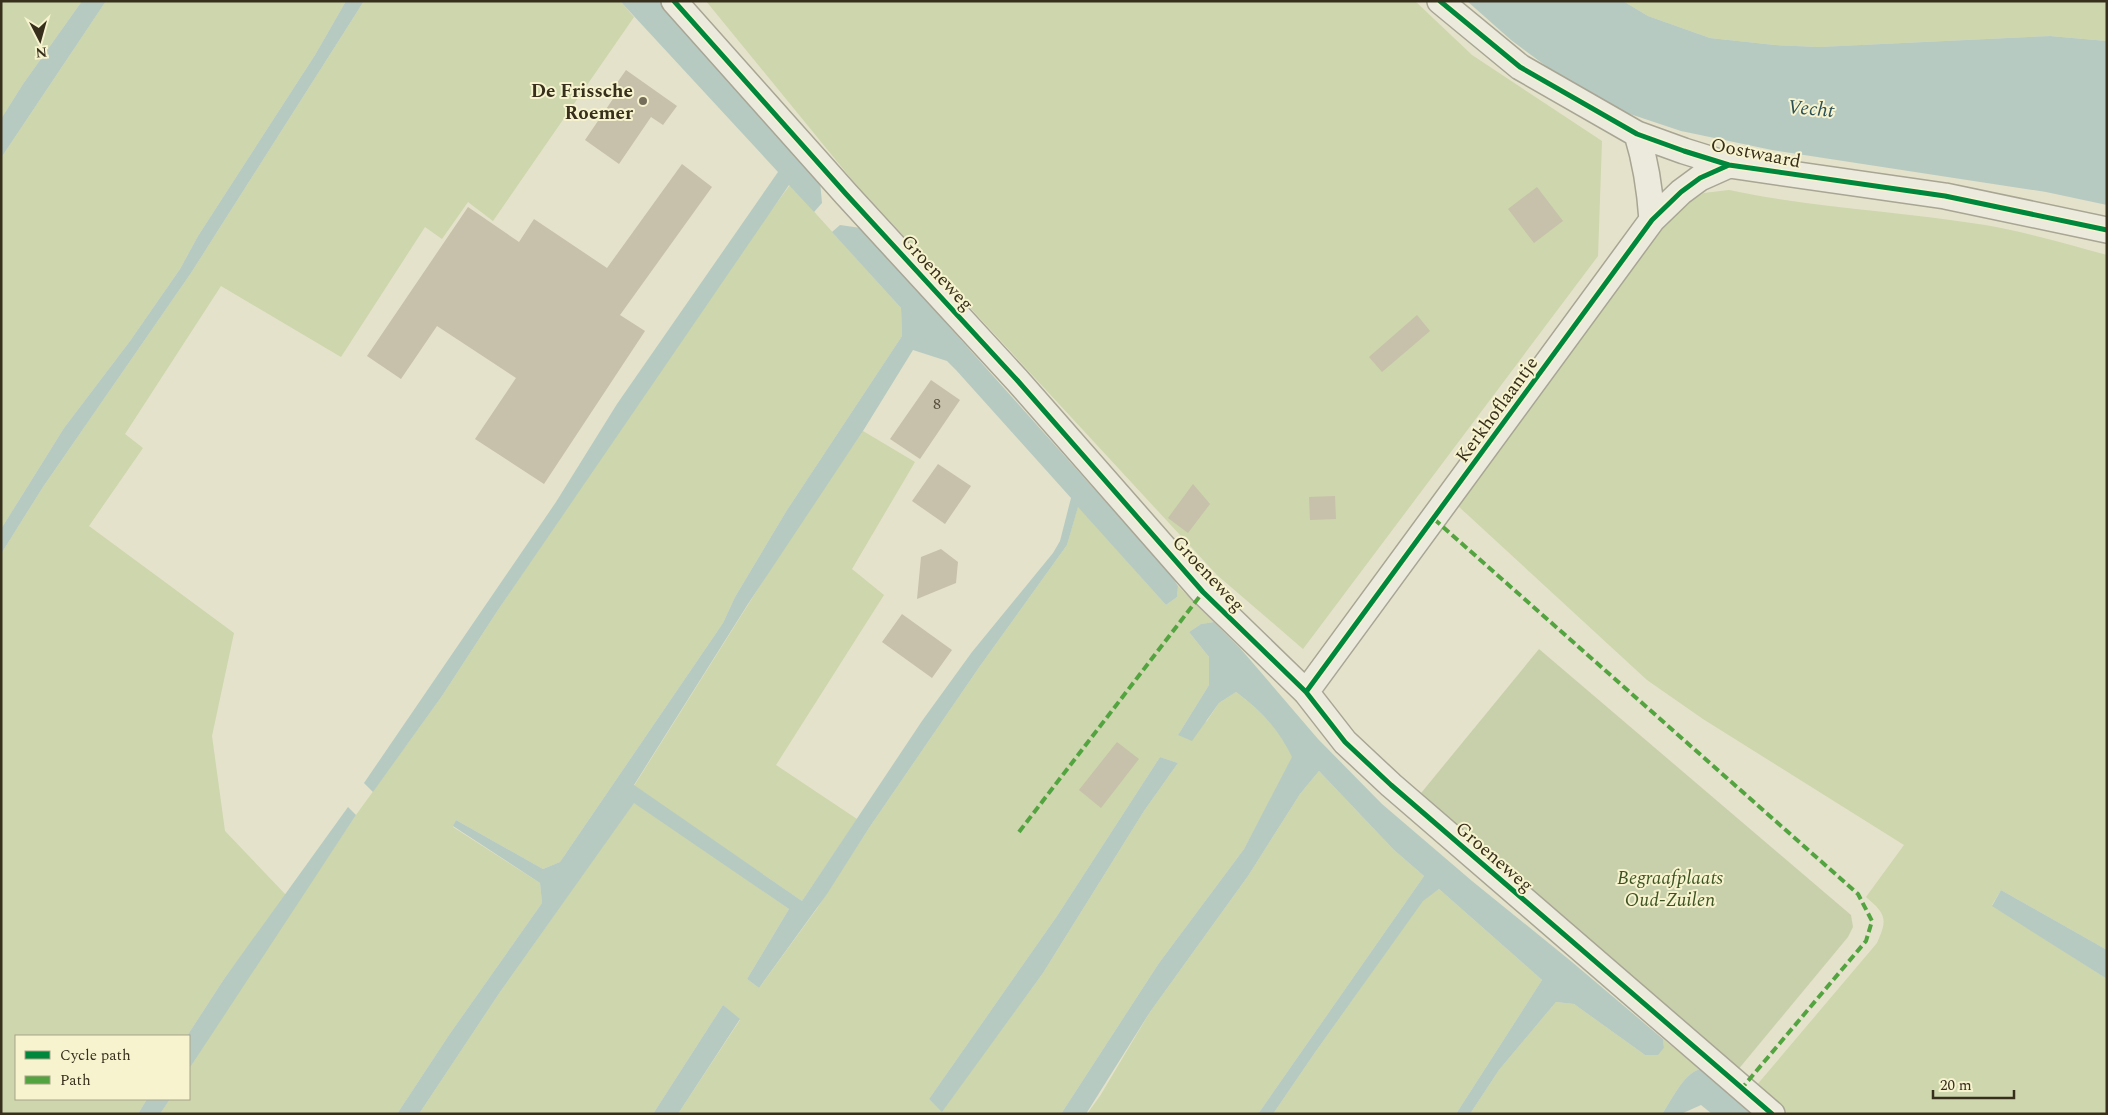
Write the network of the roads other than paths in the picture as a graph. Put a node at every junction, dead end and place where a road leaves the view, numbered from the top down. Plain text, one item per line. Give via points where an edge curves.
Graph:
1 (674, 1) edge
2 (1440, 1) edge
3 (1637, 134) junction
4 (1729, 165) junction
5 (1652, 220) junction
6 (2107, 230) edge
7 (1306, 692) junction
8 (1772, 1114) edge

1 - 7 street, Groeneweg via 1017,380 1203,592
2 - 3 street, Oostwaard via 1520,67
3 - 4 street, Oostwaard
3 - 5 street via 1645,160
4 - 5 street, Kerkhoflaantje via 1700,178
4 - 6 street, Oostwaard via 1945,196
5 - 7 street, Kerkhoflaantje
7 - 8 street, Groeneweg via 1345,742 1391,785

